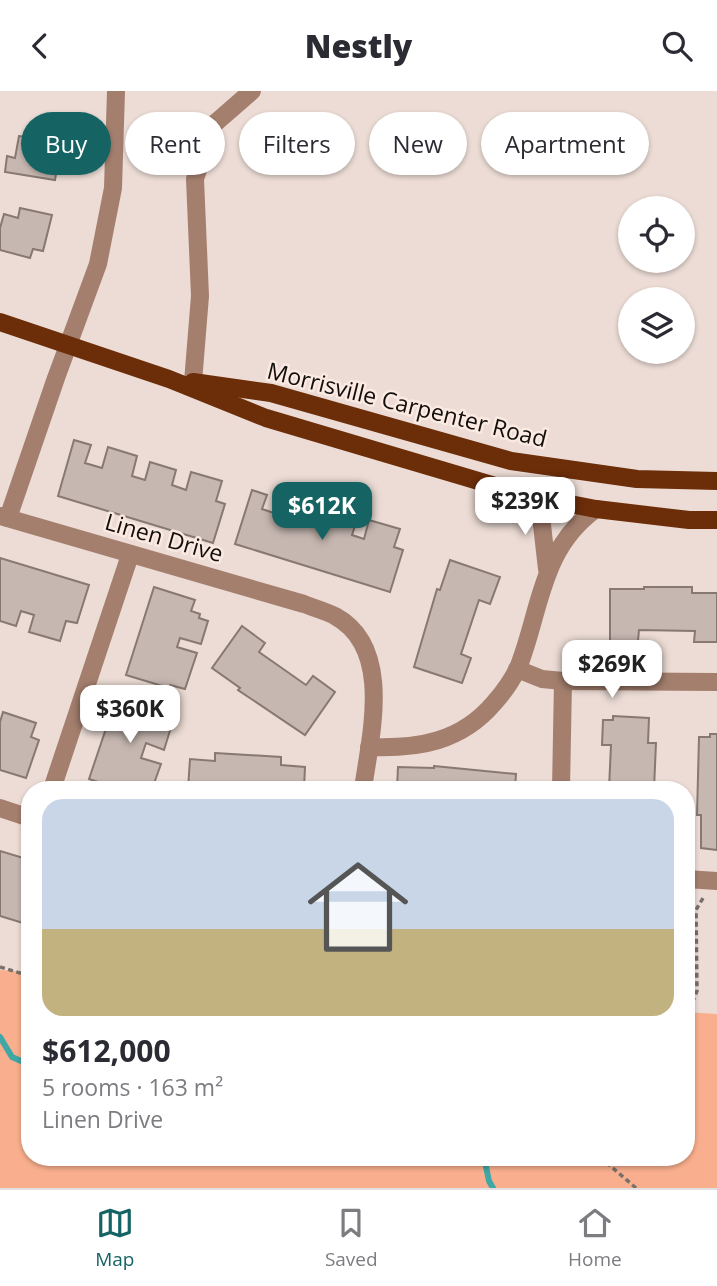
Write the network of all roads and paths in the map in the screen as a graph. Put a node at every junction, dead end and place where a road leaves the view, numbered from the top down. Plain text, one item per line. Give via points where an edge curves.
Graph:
1 (116, 91) edge
2 (252, 91) edge
3 (0, 322) edge
4 (68, 344) junction
5 (169, 379) junction
6 (193, 382) junction
7 (717, 481) edge
8 (529, 496) junction
9 (596, 509) junction
10 (4, 517) edge
11 (717, 520) edge
12 (130, 555) junction
13 (547, 569) junction
14 (517, 669) junction
15 (564, 681) junction
16 (717, 682) edge
17 (369, 747) junction
18 (55, 781) edge
19 (364, 781) edge
20 (561, 781) edge
21 (0, 808) edge
22 (21, 815) edge
23 (695, 880) edge
24 (715, 881) edge
25 (0, 967) edge
26 (21, 973) edge
27 (695, 996) edge
28 (610, 1166) edge
29 (636, 1188) edge

1 - 4 street via 107,227
2 - 6 street via 213,125 195,179 200,296
3 - 4 main road, Morrisville Carpenter Road
4 - 5 main road, Morrisville Carpenter Road
4 - 10 street
5 - 6 main road, Morrisville Carpenter Road
5 - 8 main road, Morrisville Carpenter Road via 267,418
6 - 7 main road, Morrisville Carpenter Road via 271,393 511,461 637,479
8 - 9 main road, Morrisville Carpenter Road
8 - 13 street via 541,516
9 - 11 main road, Morrisville Carpenter Road
9 - 13 street via 578,522
10 - 12 street, Linen Drive
12 - 17 street, Linen Drive via 336,617 368,655 374,681
12 - 18 street
13 - 14 street
14 - 15 street via 542,679
14 - 17 street via 482,717 451,737 426,745
15 - 16 street
15 - 20 street
17 - 19 street, Linen Drive
21 - 22 street
23 - 24 street
24 - 27 path via 696,910
25 - 26 path
28 - 29 path

